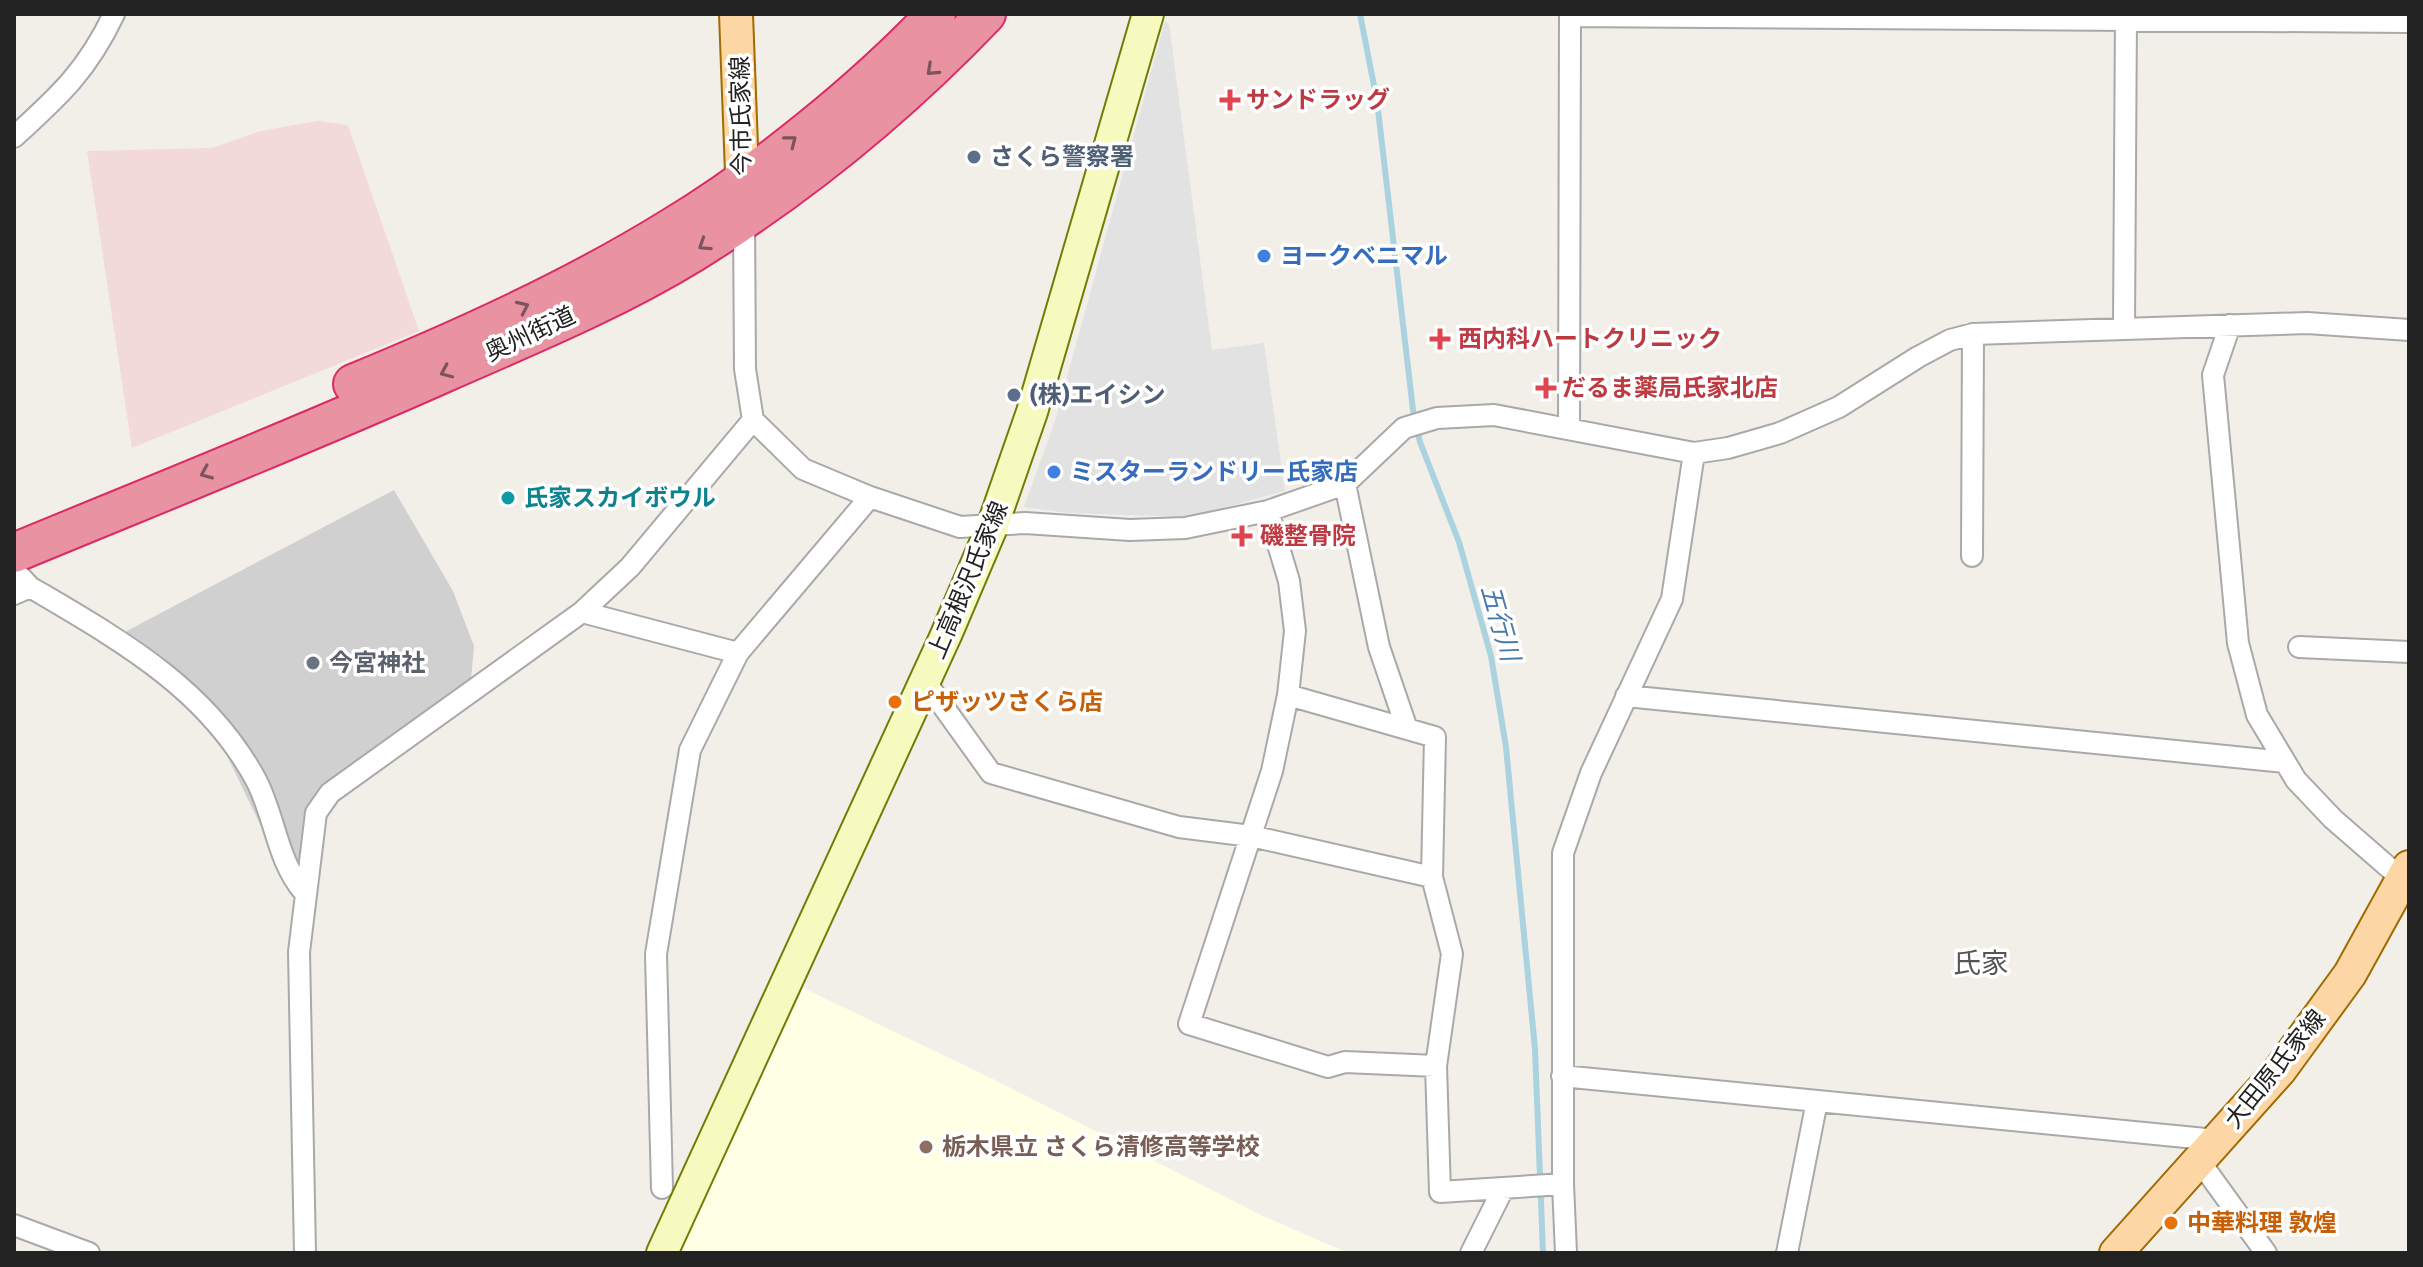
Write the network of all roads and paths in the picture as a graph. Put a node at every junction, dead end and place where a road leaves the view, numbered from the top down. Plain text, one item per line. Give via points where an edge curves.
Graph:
1 (114, 14) edge
2 (736, 14) edge
3 (936, 14) edge
4 (986, 14) edge
5 (1148, 14) edge
6 (1570, 15) edge
7 (2126, 17) edge
8 (2409, 22) edge
9 (14, 137) edge
10 (742, 179) junction
11 (744, 218) junction
12 (2230, 325) junction
13 (2124, 326) junction
14 (2409, 330) edge
15 (1973, 334) junction
16 (753, 420) junction
17 (1569, 429) junction
18 (1694, 453) junction
19 (1345, 484) junction
20 (870, 497) junction
21 (1268, 511) junction
22 (14, 524) edge
23 (992, 527) junction
24 (14, 553) edge
25 (1972, 556) dead end
26 (14, 570) edge
27 (22, 591) edge
28 (582, 612) junction
29 (2299, 647) dead end
30 (2409, 652) edge
31 (738, 653) junction
32 (925, 681) junction
33 (1288, 695) junction
34 (1626, 696) junction
35 (1407, 729) junction
36 (2285, 762) junction
37 (1251, 836) junction
38 (2406, 873) edge
39 (1432, 877) junction
40 (304, 892) junction
41 (1436, 1066) junction
42 (1562, 1076) junction
43 (1817, 1101) junction
44 (2207, 1150) junction
45 (1563, 1184) junction
46 (662, 1188) dead end
47 (1503, 1189) junction
48 (14, 1225) edge
49 (89, 1253) edge
50 (305, 1253) edge
51 (662, 1253) edge
52 (1471, 1253) edge
53 (1566, 1253) edge
54 (1787, 1253) edge
55 (2116, 1253) edge
56 (2266, 1253) edge

1 - 9 street via 74,83
2 - 10 main road, 今市氏家線
10 -> 3 highway, 奥州街道 via 843,101
4 -> 11 highway, 奥州街道 via 865,130
5 - 23 main road, 上高根沢氏家線 via 1037,397
6 - 7 street
6 - 17 street
7 - 8 street
7 - 13 street
10 - 11 main road, 今市氏家線
22 -> 10 highway, 奥州街道 via 374,375 545,297 674,227
11 - 16 street via 745,369
11 -> 24 highway, 奥州街道 via 690,254 559,322
12 - 13 street
12 - 14 street via 2307,323
12 - 36 street via 2213,375 2238,643 2257,715
13 - 15 street
15 - 18 street via 1950,340 1839,407 1780,433
15 - 25 street
16 - 20 street via 803,469
16 - 28 street via 630,567
17 - 18 street
17 - 19 street via 1494,415 1437,418 1404,428
18 - 34 street via 1672,599
19 - 21 street
19 - 35 street via 1379,647
20 - 23 street via 960,527
20 - 31 street
21 - 23 street via 1185,528 1025,523
21 - 33 street via 1289,581 1295,631
23 - 32 main road, 上高根沢氏家線
26 - 27 street
27 - 40 street via 118,639 193,695 257,782 292,879
28 - 31 street
28 - 40 street via 330,793 316,813
29 - 30 street
31 - 46 street via 690,750 656,954
32 - 37 street via 991,773 1179,827
32 - 51 main road, 上高根沢氏家線
33 - 35 street
33 - 37 street
34 - 36 street
34 - 42 street via 1563,853
35 - 39 street via 1435,737
36 - 38 street via 2333,819
37 - 39 street
37 - 41 street via 1189,1024 1328,1067 1345,1062
38 - 44 main road, 大田原氏家線 via 2350,974 2280,1070
39 - 41 street via 1452,954
40 - 50 street via 299,1043
41 - 47 street via 1440,1192
42 - 43 street
42 - 45 street
43 - 44 street
43 - 54 street
44 - 55 main road, 大田原氏家線
44 - 56 street
45 - 47 street
45 - 53 street
47 - 52 street
48 - 49 street

